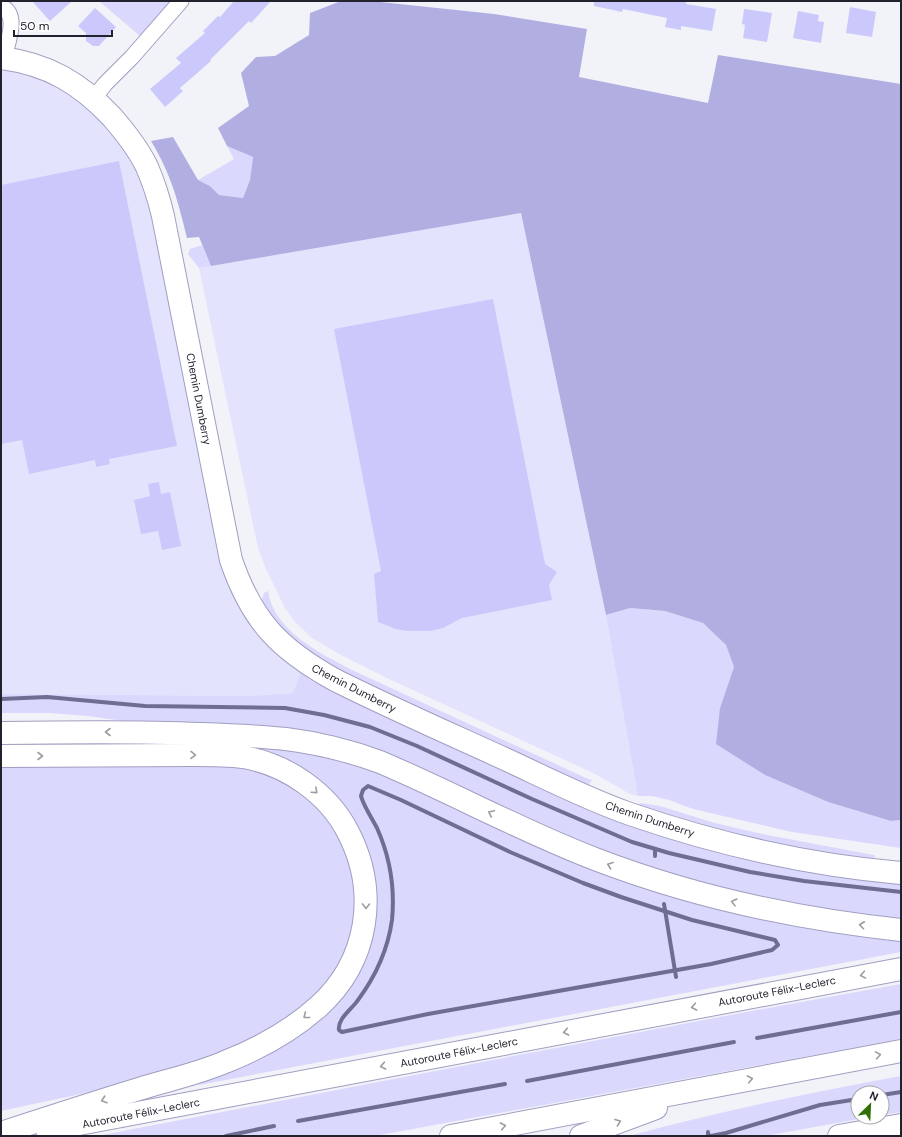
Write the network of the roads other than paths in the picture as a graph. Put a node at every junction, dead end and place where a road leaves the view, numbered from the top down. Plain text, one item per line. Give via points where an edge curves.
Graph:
1 (181, 1) edge
2 (1, 6) edge
3 (2, 58) edge
4 (94, 98) junction
5 (1, 733) edge
6 (1, 756) edge
7 (901, 873) edge
8 (901, 930) edge
9 (901, 969) edge
10 (901, 1051) edge
11 (712, 1087) junction
12 (901, 1125) edge
13 (1, 1133) edge
14 (17, 1136) edge
15 (451, 1136) edge
16 (581, 1136) edge
17 (839, 1136) edge

1 - 4 street
2 - 3 street, Chemin Dumberry via 8,10 11,17
3 - 4 main road, Chemin Dumberry via 47,70 76,84
4 - 7 main road, Chemin Dumberry via 135,146 155,187 163,216 231,560 242,590 269,632 306,664 346,686 629,814 775,854
8 -> 5 main road via 773,911 644,877 567,848 380,762 315,744 253,736 159,732
6 -> 13 main road via 215,755 243,757 274,766 311,788 345,826 363,871 366,905 362,937 343,978 319,1006 268,1042 202,1071
9 -> 14 main road, Autoroute Félix-Leclerc
11 -> 10 main road
15 -> 11 main road
16 -> 11 main road
12 - 17 main road

